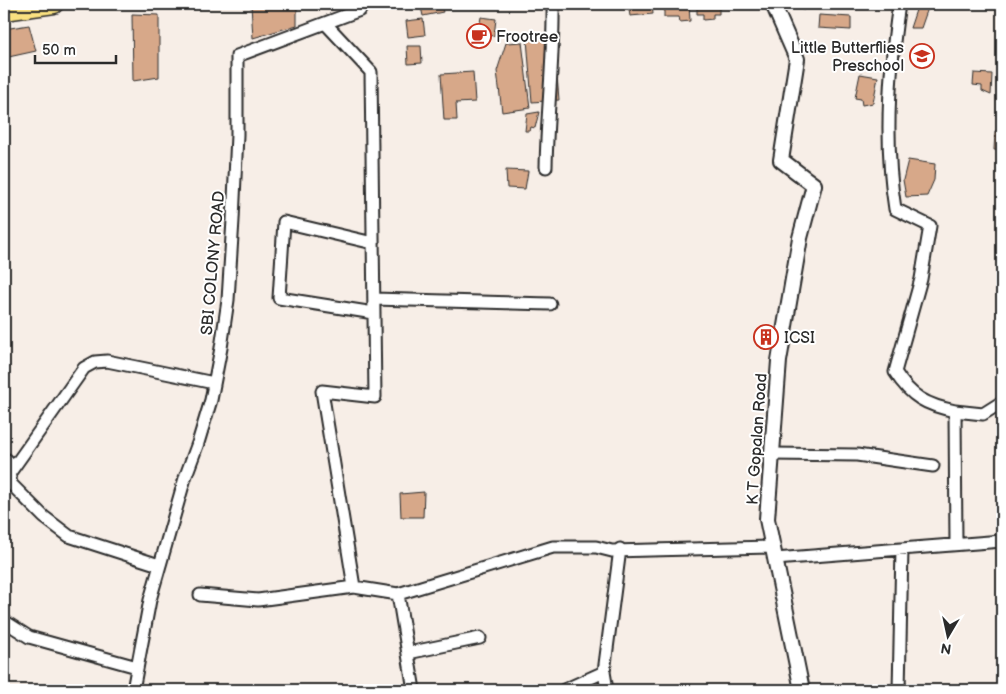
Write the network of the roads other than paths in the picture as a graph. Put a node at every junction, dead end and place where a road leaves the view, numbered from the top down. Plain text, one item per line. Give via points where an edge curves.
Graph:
1 (54, 4) edge
2 (363, 4) edge
3 (554, 4) edge
4 (773, 4) edge
5 (899, 4) edge
6 (4, 11) edge
7 (326, 24) junction
8 (546, 167) dead end
9 (374, 243) junction
10 (374, 299) junction
11 (550, 304) dead end
12 (374, 313) junction
13 (214, 383) junction
14 (1002, 402) edge
15 (955, 411) junction
16 (772, 454) junction
17 (4, 458) edge
18 (933, 466) dead end
19 (10, 474) junction
20 (1002, 540) edge
21 (956, 544) junction
22 (620, 549) junction
23 (902, 549) junction
24 (774, 553) junction
25 (159, 565) junction
26 (354, 587) junction
27 (398, 594) junction
28 (200, 595) dead end
29 (4, 621) edge
30 (480, 638) dead end
31 (408, 653) junction
32 (137, 667) junction
33 (604, 672) junction
34 (133, 690) edge
35 (414, 690) edge
36 (564, 690) edge
37 (607, 690) edge
38 (802, 690) edge
39 (899, 690) edge

1 - 6 main road
2 - 7 street, SBI COLONY ROAD via 360,10
3 - 8 street
4 - 16 street, K T Gopalan Road via 797,59 781,160 814,185 800,238 780,361
5 - 15 street via 891,58 889,171 895,209 930,226 921,279 895,372 906,388 930,405
7 - 9 street via 371,72
7 - 13 street, SBI COLONY ROAD via 237,56 237,136 228,300
9 - 10 street
9 - 12 street via 284,222 279,298
10 - 11 street
10 - 12 street
12 - 26 street via 375,397 322,391
13 - 19 street via 107,361 95,362 84,368
13 - 25 street, SBI COLONY ROAD
14 - 15 street via 983,414
15 - 21 street
16 - 18 street via 857,454
16 - 24 street, K T Gopalan Road via 767,520
17 - 19 street
19 - 25 street via 11,484 44,517 69,536
20 - 21 street
21 - 23 street
22 - 24 street
22 - 27 street via 553,547
22 - 33 street
23 - 24 street
23 - 39 street
24 - 38 street, K T Gopalan Road
25 - 32 street, SBI COLONY ROAD
26 - 27 street
26 - 28 street via 258,600
27 - 31 street
29 - 32 street via 29,637
30 - 31 street
31 - 35 street
32 - 34 street, SBI COLONY ROAD
33 - 36 street
33 - 37 street

